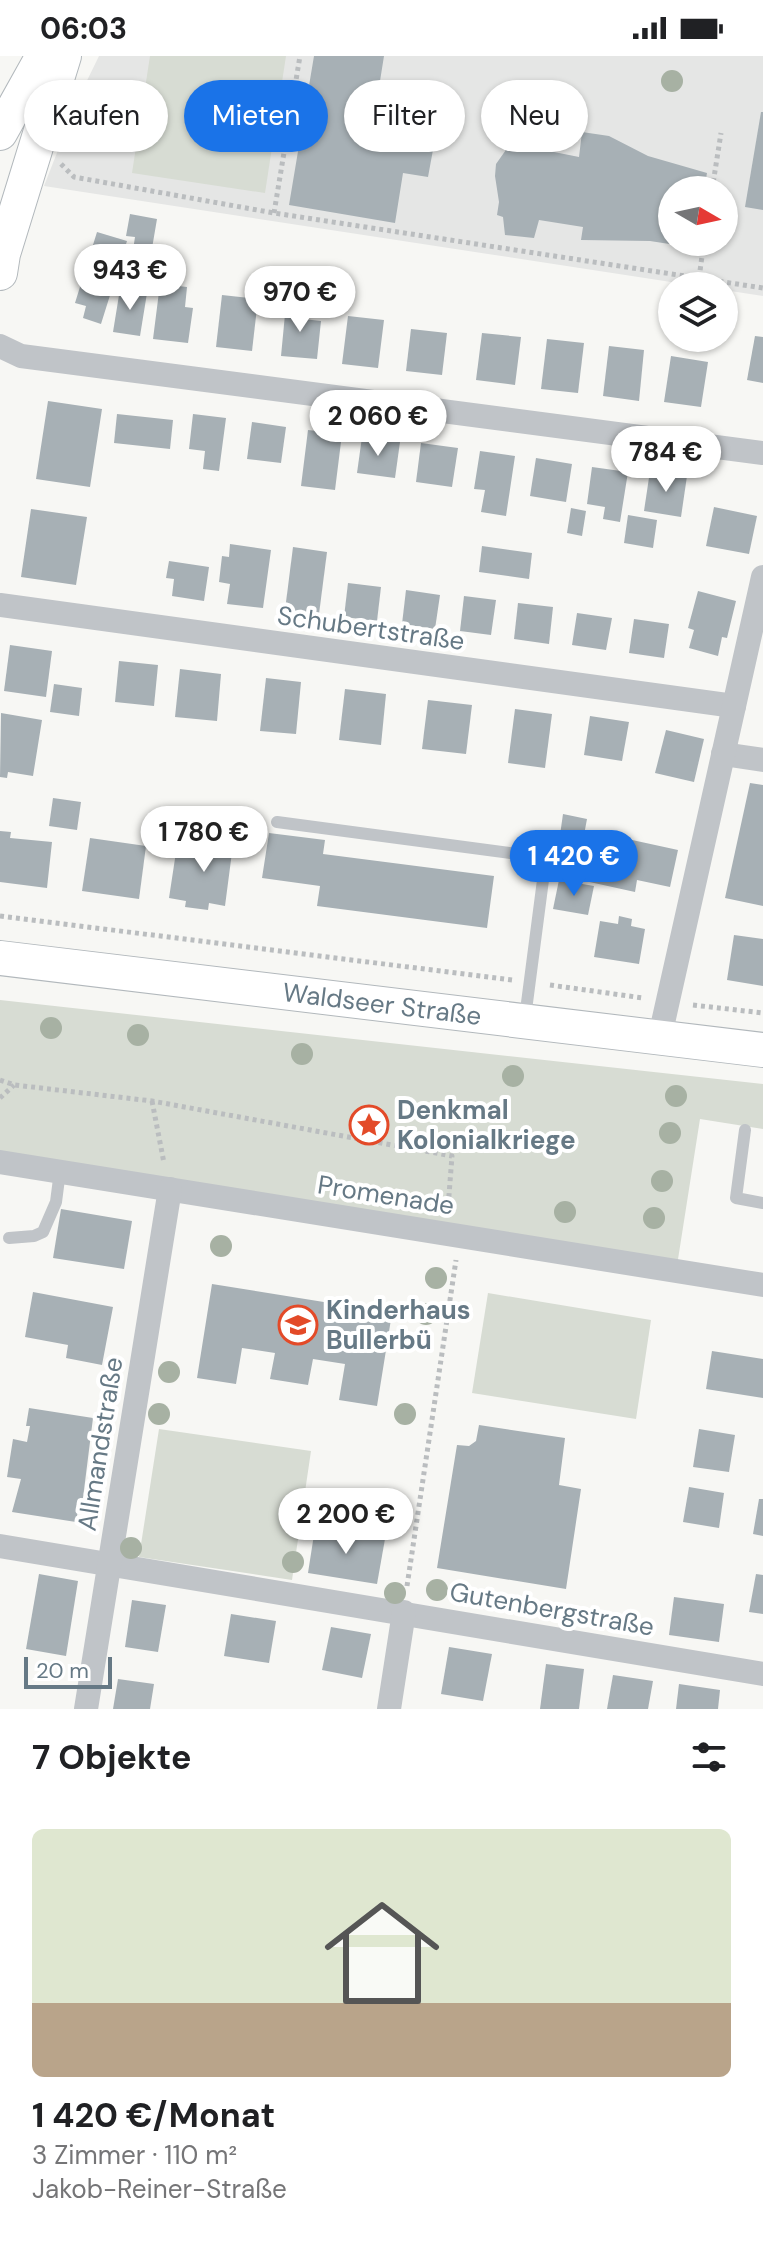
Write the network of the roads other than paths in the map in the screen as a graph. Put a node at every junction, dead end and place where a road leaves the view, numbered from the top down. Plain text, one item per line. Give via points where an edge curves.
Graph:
1 (43, 56) edge
2 (64, 56) edge
3 (0, 133) edge
4 (0, 273) edge
5 (0, 346) edge
6 (763, 453) edge
7 (763, 577) edge
8 (0, 605) edge
9 (734, 706) junction
10 (723, 754) junction
11 (763, 760) edge
12 (277, 822) dead end
13 (0, 958) edge
14 (525, 1021) junction
15 (660, 1036) junction
16 (763, 1050) edge
17 (745, 1130) dead end
18 (0, 1162) edge
19 (60, 1171) junction
20 (170, 1189) junction
21 (763, 1203) edge
22 (9, 1238) dead end
23 (763, 1285) edge
24 (0, 1546) edge
25 (109, 1563) junction
26 (404, 1612) junction
27 (763, 1674) edge
28 (86, 1709) edge
29 (389, 1709) edge

1 - 3 main road
2 - 4 main road
5 - 6 street via 21,356
7 - 9 street
8 - 9 street, Schubertstraße
9 - 10 street
10 - 11 street
10 - 15 street
12 - 14 lane via 525,855 543,880
13 - 14 main road, Waldseer Straße
14 - 15 main road, Waldseer Straße
15 - 16 main road, Waldseer Straße
17 - 21 lane via 736,1198
18 - 19 street, Promenade
19 - 20 street, Promenade
19 - 22 lane via 56,1202 43,1232
20 - 23 street, Promenade
20 - 25 street, Allmandstraße
24 - 25 street, Gutenbergstraße
25 - 26 street, Gutenbergstraße
25 - 28 street, Allmandstraße
26 - 27 street, Gutenbergstraße
26 - 29 street

